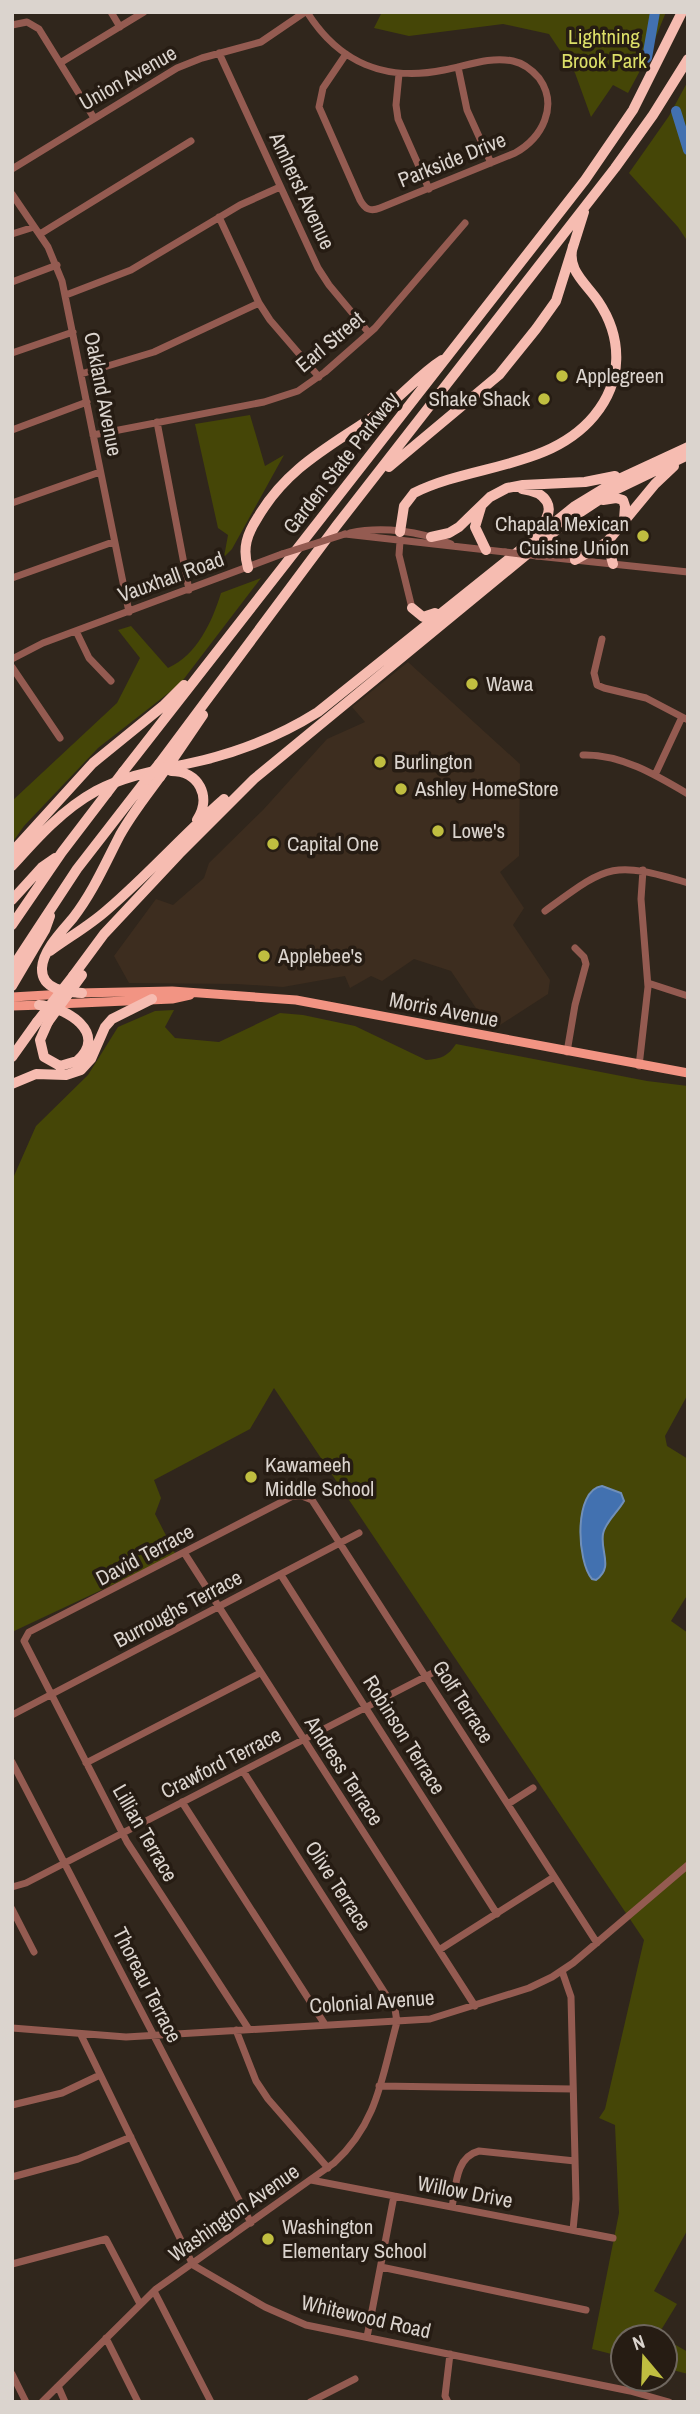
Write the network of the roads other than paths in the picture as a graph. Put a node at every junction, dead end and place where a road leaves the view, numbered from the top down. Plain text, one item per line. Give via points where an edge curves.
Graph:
1 (111, 12) edge
2 (144, 12) edge
3 (306, 12) edge
4 (682, 12) edge
5 (12, 25) edge
6 (120, 27) junction
7 (219, 53) junction
8 (346, 54) junction
9 (60, 63) junction
10 (685, 63) edge
11 (458, 67) junction
12 (399, 74) junction
13 (94, 118) junction
14 (191, 141) dead end
15 (491, 163) junction
16 (12, 169) edge
17 (280, 187) junction
18 (429, 188) junction
19 (12, 194) edge
20 (586, 206) junction
21 (219, 217) junction
22 (465, 223) dead end
23 (34, 227) junction
24 (12, 234) edge
25 (40, 234) junction
26 (572, 246) junction
27 (57, 265) junction
28 (12, 282) edge
29 (66, 295) junction
30 (259, 303) junction
31 (73, 331) junction
32 (369, 333) junction
33 (12, 354) edge
34 (448, 357) junction
35 (81, 374) junction
36 (319, 377) junction
37 (86, 401) junction
38 (157, 422) junction
39 (12, 430) edge
40 (93, 435) junction
41 (688, 447) edge
42 (688, 455) edge
43 (638, 470) junction
44 (100, 472) junction
45 (368, 485) junction
46 (502, 490) junction
47 (485, 502) junction
48 (12, 503) edge
49 (594, 503) junction
50 (624, 520) junction
51 (345, 534) junction
52 (400, 536) junction
53 (430, 537) junction
54 (113, 542) junction
55 (607, 542) junction
56 (455, 546) junction
57 (522, 547) junction
58 (486, 550) junction
59 (575, 560) junction
60 (613, 564) junction
61 (248, 568) junction
62 (688, 572) edge
63 (12, 578) edge
64 (189, 590) junction
65 (453, 603) junction
66 (412, 608) junction
67 (128, 612) junction
68 (76, 631) junction
69 (602, 639) dead end
70 (405, 643) junction
71 (216, 654) junction
72 (12, 659) edge
73 (12, 667) edge
74 (230, 670) junction
75 (111, 681) dead end
76 (685, 718) edge
77 (60, 738) dead end
78 (583, 755) dead end
79 (129, 774) junction
80 (654, 775) junction
81 (254, 779) junction
82 (688, 793) edge
83 (191, 828) junction
84 (34, 843) junction
85 (12, 852) edge
86 (62, 852) junction
87 (12, 866) edge
88 (643, 870) junction
89 (12, 875) edge
90 (688, 883) edge
91 (58, 897) junction
92 (12, 900) edge
93 (545, 911) dead end
94 (12, 925) edge
95 (576, 948) dead end
96 (46, 956) junction
97 (12, 968) edge
98 (648, 983) junction
99 (12, 986) edge
100 (82, 993) junction
101 (191, 994) junction
102 (12, 996) edge
103 (688, 996) edge
104 (152, 999) junction
105 (39, 1005) junction
106 (12, 1006) edge
107 (43, 1022) junction
108 (567, 1052) junction
109 (12, 1058) edge
110 (639, 1066) junction
111 (688, 1073) edge
112 (12, 1084) edge
113 (289, 1498) joint
114 (359, 1534) dead end
115 (341, 1544) junction
116 (185, 1554) junction
117 (281, 1575) junction
118 (219, 1608) junction
119 (25, 1647) joint
120 (444, 1667) dead end
121 (260, 1673) junction
122 (426, 1677) junction
123 (50, 1696) junction
124 (366, 1708) junction
125 (12, 1715) edge
126 (303, 1741) junction
127 (12, 1762) edge
128 (86, 1763) junction
129 (243, 1771) junction
130 (533, 1788) dead end
131 (181, 1802) junction
132 (508, 1804) junction
133 (122, 1833) junction
134 (64, 1863) junction
135 (688, 1865) edge
136 (554, 1877) junction
137 (12, 1887) edge
138 (12, 1909) edge
139 (497, 1914) junction
140 (597, 1943) junction
141 (439, 1950) junction
142 (34, 1952) dead end
143 (562, 1971) junction
144 (475, 2006) junction
145 (397, 2022) junction
146 (324, 2024) junction
147 (12, 2028) edge
148 (248, 2028) junction
149 (236, 2030) junction
150 (81, 2035) junction
151 (154, 2035) junction
152 (100, 2075) junction
153 (379, 2086) junction
154 (573, 2090) junction
155 (12, 2105) edge
156 (131, 2137) junction
157 (575, 2161) junction
158 (328, 2168) junction
159 (12, 2177) edge
160 (311, 2180) junction
161 (394, 2196) junction
162 (452, 2207) junction
163 (251, 2223) junction
164 (572, 2230) junction
165 (613, 2238) dead end
166 (12, 2264) edge
167 (193, 2264) junction
168 (380, 2267) junction
169 (154, 2291) junction
170 (140, 2304) junction
171 (586, 2310) dead end
172 (367, 2337) junction
173 (106, 2338) junction
174 (450, 2354) junction
175 (12, 2374) edge
176 (355, 2379) dead end
177 (58, 2386) junction
178 (446, 2399) edge
179 (26, 2402) edge
180 (42, 2402) edge
181 (65, 2402) edge
182 (138, 2402) edge
183 (211, 2402) edge
184 (310, 2402) edge
185 (435, 2402) edge
186 (669, 2402) edge

1 - 6 street
2 - 6 street
3 - 7 street, Union Avenue via 261,41
3 - 8 street, Parkside Drive
4 - 34 highway, Garden State Parkway via 639,98 584,180
5 - 9 street via 33,24
6 - 9 street
7 - 13 street, Union Avenue via 177,68
7 - 17 street, Amherst Avenue
8 - 12 street, Parkside Drive via 377,70
8 - 18 street, Parkside Drive via 323,88 318,107 362,205 376,210
9 - 13 street
10 - 20 highway, Garden State Parkway
11 - 12 street, Parkside Drive
11 - 15 street via 467,110
11 - 15 street, Parkside Drive via 513,61 536,75 545,90 547,116 536,137 523,149
12 - 18 street via 398,119
13 - 16 street, Union Avenue
14 - 25 street
15 - 18 street, Parkside Drive
17 - 21 street
17 - 32 street, Amherst Avenue via 323,277
19 - 23 street, Oakland Avenue
20 - 26 highway
20 - 45 highway, Garden State Parkway
21 - 29 street via 131,270
21 - 30 street
22 - 32 street, Earl Street
23 - 24 street
23 - 25 street, Oakland Avenue
25 - 27 street, Oakland Avenue
26 - 45 highway via 556,300 507,366
26 - 52 highway via 573,268 605,313 616,343 615,374 605,400 586,425 555,447 414,493 404,506
27 - 28 street
27 - 29 street, Oakland Avenue
29 - 31 street, Oakland Avenue
30 - 35 street via 154,352
30 - 36 street
31 - 33 street
31 - 35 street, Oakland Avenue
32 - 36 street, Earl Street
34 - 61 highway via 422,372 386,408 318,452 288,478 250,531 244,552
34 - 71 highway, Garden State Parkway
35 - 37 street, Oakland Avenue
36 - 38 street, Earl Street via 275,399
37 - 39 street
37 - 40 street, Oakland Avenue
38 - 40 street, Earl Street
38 - 64 street
40 - 44 street, Oakland Avenue
41 - 43 highway
42 - 49 highway
42 - 50 highway via 662,476
43 - 46 highway via 593,481
43 - 57 highway via 584,500
44 - 48 street
44 - 54 street, Oakland Avenue
45 - 74 highway, Garden State Parkway
46 - 47 highway
46 - 57 highway via 537,492 549,506 545,522
47 - 53 highway via 459,527
47 - 58 highway via 475,527
49 - 50 highway via 621,499
49 - 81 highway
50 - 55 highway
51 - 52 street, Vauxhall Road
51 - 52 street, Vauxhall Road via 373,529
51 - 61 street, Vauxhall Road, bridge
52 - 53 street, Vauxhall Road
52 - 56 street, Vauxhall Road
52 - 66 street via 400,561
53 - 56 street, Vauxhall Road
54 - 63 street
54 - 67 street, Oakland Avenue
55 - 59 highway
55 - 60 highway
56 - 58 street, Vauxhall Road
57 - 65 highway
58 - 59 street, Vauxhall Road, bridge
59 - 60 street, Vauxhall Road
60 - 62 street, Vauxhall Road
61 - 64 street, Vauxhall Road
64 - 67 street, Vauxhall Road
65 - 66 highway via 426,617
65 - 70 highway
66 - 70 highway via 413,627
67 - 68 street, Vauxhall Road
68 - 72 street, Vauxhall Road
68 - 75 street via 89,658
69 - 76 street via 594,673 597,685 646,698
70 - 79 highway via 327,706 294,726 223,755
71 - 79 highway, Garden State Parkway
71 - 85 highway via 163,706 93,763
73 - 77 street
74 - 91 highway, Garden State Parkway, bridge
74 - 96 highway, bridge
76 - 80 street
78 - 80 street via 608,756
79 - 83 highway via 178,771 194,777 204,803
79 - 84 highway via 86,797
79 - 86 highway, Garden State Parkway, bridge via 107,793
80 - 82 street
81 - 83 highway
81 - 107 highway, bridge via 104,934
83 - 96 highway via 108,909
84 - 87 highway
84 - 89 highway
86 - 92 highway
86 - 94 highway, Garden State Parkway
88 - 90 street
88 - 93 street via 600,874
88 - 98 street
91 - 97 highway, Garden State Parkway
91 - 99 highway via 45,930
95 - 108 street via 586,964
96 - 100 highway via 42,970 48,984
98 - 103 street
98 - 110 street
100 - 101 main road, Morris Avenue
100 - 102 main road, Morris Avenue
101 - 104 main road, Morris Avenue
101 - 108 main road, Morris Avenue via 306,1001
104 - 105 main road, Morris Avenue
104 - 112 highway via 118,1015 106,1027 84,1068 66,1075 27,1076
105 - 106 main road, Morris Avenue
105 - 107 highway via 63,1010 84,1027 88,1042 80,1059 63,1066 47,1060 40,1044
107 - 109 highway
108 - 110 main road, Morris Avenue
110 - 111 main road, Morris Avenue
113 - 115 street, Golf Terrace via 312,1500
113 - 116 street, David Terrace
114 - 115 street, Burroughs Terrace
115 - 117 street, Burroughs Terrace
115 - 122 street, Golf Terrace
116 - 118 street, Andress Terrace
116 - 119 street, David Terrace via 29,1632
117 - 118 street, Burroughs Terrace
117 - 124 street, Robinson Terrace
118 - 121 street, Andress Terrace
118 - 123 street, Burroughs Terrace
119 - 123 street, Lillian Terrace
120 - 122 street, Crawford Terrace
121 - 126 street, Andress Terrace
121 - 128 street
122 - 124 street, Crawford Terrace
122 - 132 street, Golf Terrace
123 - 125 street, Burroughs Terrace
123 - 128 street, Lillian Terrace
124 - 126 street, Crawford Terrace
124 - 139 street, Robinson Terrace
126 - 129 street, Crawford Terrace
126 - 141 street, Andress Terrace
127 - 134 street, Thoreau Terrace
128 - 133 street, Lillian Terrace
129 - 131 street, Crawford Terrace
129 - 145 street, Olive Terrace via 395,2009
130 - 132 street
131 - 133 street, Crawford Terrace
131 - 146 street
132 - 136 street, Golf Terrace
133 - 134 street, Crawford Terrace
133 - 148 street, Lillian Terrace
134 - 137 street, Crawford Terrace
134 - 151 street, Thoreau Terrace
135 - 140 street, Colonial Avenue
136 - 139 street
136 - 140 street, Golf Terrace
138 - 142 street
139 - 141 street
140 - 143 street, Colonial Avenue
141 - 144 street, Andress Terrace
143 - 144 street, Colonial Avenue
143 - 154 street via 571,1997
144 - 145 street, Colonial Avenue via 430,2019
145 - 146 street, Colonial Avenue
145 - 153 street, Washington Avenue
146 - 148 street, Colonial Avenue
147 - 150 street, Colonial Avenue
148 - 149 street, Colonial Avenue
149 - 151 street, Colonial Avenue
149 - 158 street via 268,2099
150 - 151 street, Colonial Avenue
150 - 152 street
151 - 163 street, Thoreau Terrace
152 - 155 street via 62,2093
152 - 156 street
153 - 154 street
153 - 158 street, Washington Avenue via 360,2135
154 - 157 street
156 - 159 street via 78,2159
156 - 167 street
157 - 162 street via 473,2152 462,2161
157 - 164 street
158 - 160 street, Washington Avenue
160 - 161 street, Willow Drive
160 - 163 street, Washington Avenue
161 - 162 street, Willow Drive
161 - 168 street
162 - 164 street, Willow Drive
163 - 167 street, Washington Avenue
164 - 165 street, Willow Drive
166 - 170 street via 106,2239
167 - 169 street, Washington Avenue
167 - 172 street, Whitewood Road via 265,2307 306,2325
168 - 171 street
168 - 172 street
169 - 170 street, Washington Avenue
169 - 183 street
170 - 173 street, Washington Avenue
172 - 174 street, Whitewood Road
173 - 177 street, Washington Avenue
173 - 182 street
174 - 178 street
174 - 186 street, Whitewood Road
175 - 179 street
176 - 184 street
177 - 180 street, Washington Avenue
177 - 181 street
178 - 185 street

